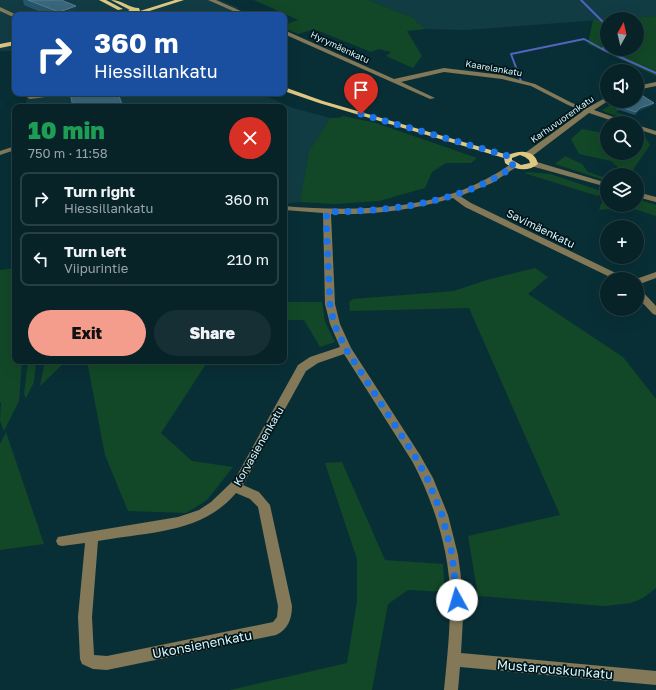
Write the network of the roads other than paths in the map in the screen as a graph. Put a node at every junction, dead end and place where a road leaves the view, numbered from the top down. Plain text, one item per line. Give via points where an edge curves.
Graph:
1 (102, 0) edge
2 (114, 0) edge
3 (170, 0) edge
4 (181, 0) edge
5 (211, 0) edge
6 (0, 9) edge
7 (129, 12) edge
8 (131, 12) edge
9 (139, 12) edge
10 (141, 12) edge
11 (240, 12) edge
12 (12, 15) edge
13 (287, 33) edge
14 (12, 45) edge
15 (0, 47) edge
16 (392, 81) junction
17 (656, 84) edge
18 (644, 87) edge
19 (287, 90) edge
20 (432, 98) dead end
21 (600, 103) edge
22 (588, 110) junction
23 (606, 116) edge
24 (644, 129) edge
25 (656, 133) edge
26 (12, 149) edge
27 (0, 153) edge
28 (528, 155) junction
29 (508, 156) junction
30 (534, 164) junction
31 (514, 166) junction
32 (600, 184) edge
33 (453, 195) junction
34 (644, 196) edge
35 (656, 200) edge
36 (287, 208) edge
37 (327, 212) junction
38 (605, 272) edge
39 (656, 275) edge
40 (644, 279) edge
41 (644, 299) edge
42 (656, 312) edge
43 (346, 349) junction
44 (235, 488) junction
45 (92, 536) junction
46 (62, 541) dead end
47 (454, 659) junction
48 (656, 678) edge
49 (451, 690) edge

1 - 7 main road
2 - 8 main road
3 - 9 main road
4 - 10 main road
5 - 11 street
6 - 12 street
13 - 16 street, Hyrymäenkatu
14 - 15 main road
16 - 20 street, Hyrymäenkatu
16 - 22 street, Kaarelankatu via 417,78 444,70 480,73 533,86
17 - 18 street
19 - 29 main road
21 - 22 street, Karhuvuorenkatu
22 - 23 street, Kaarelankatu
22 - 28 street, Karhuvuorenkatu
24 - 25 street
26 - 27 street
28 - 29 main road via 519,153
28 - 30 main road via 534,159
29 - 31 main road via 508,161
30 - 31 main road
30 - 32 street
31 - 33 street via 489,182
33 - 37 street via 392,209
33 - 38 street, Savimäenkatu via 474,209
34 - 35 street
36 - 37 street
37 - 43 street via 330,304 334,324
39 - 40 street
41 - 42 street
43 - 44 street, Korvasienenkatu via 314,360 302,368
43 - 47 street via 416,458 442,515 452,554 457,600
44 - 45 street, Korvasienenkatu via 215,508 190,520 162,527
44 - 45 street, Ukonsienenkatu via 258,496 264,505 286,606 283,622 276,628 107,663 87,659 86,617
45 - 46 street, Korvasienenkatu
47 - 48 street, Mustarouskunkatu
47 - 49 street

